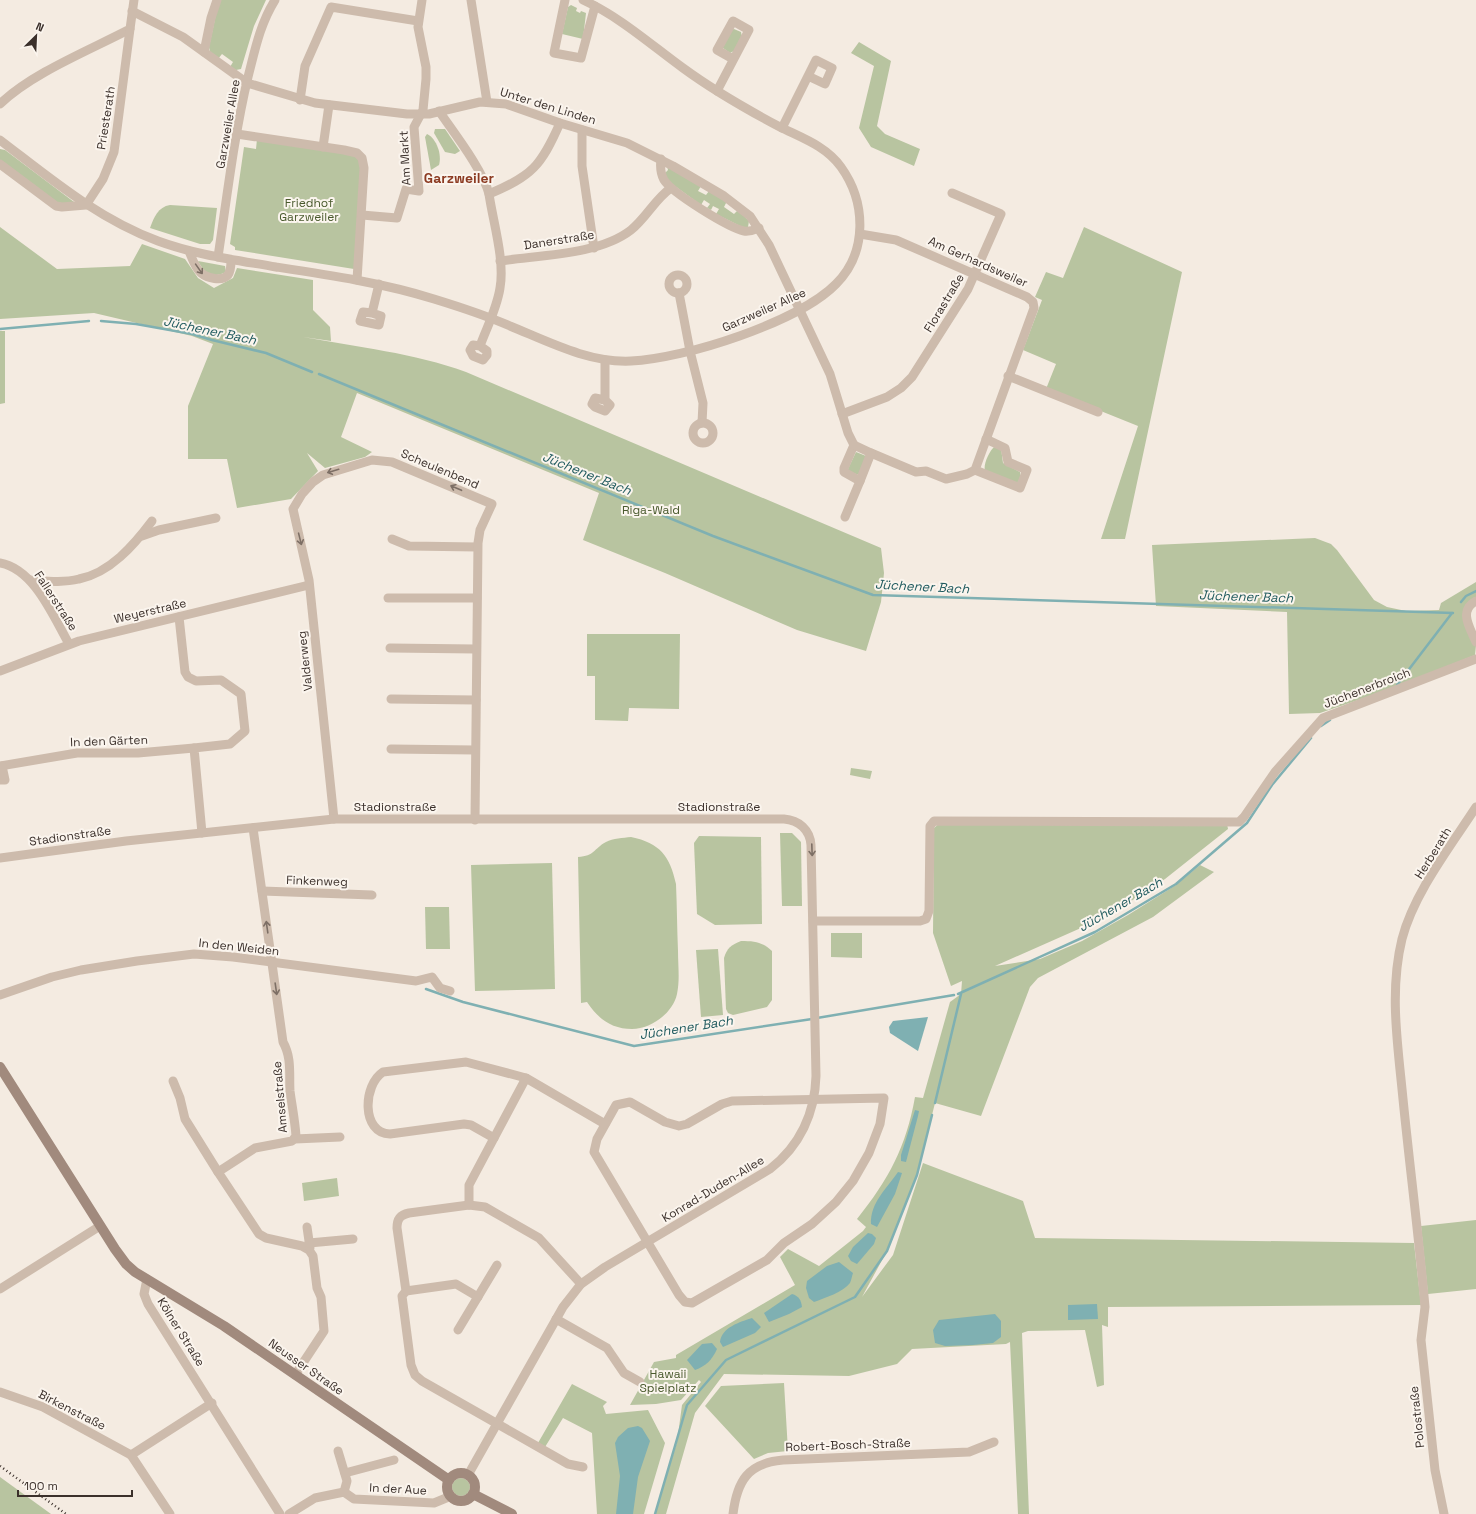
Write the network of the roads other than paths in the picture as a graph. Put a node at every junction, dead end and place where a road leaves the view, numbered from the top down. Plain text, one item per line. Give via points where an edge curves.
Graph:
1 (134, 0) edge
2 (217, 0) edge
3 (275, 0) edge
4 (422, 0) edge
5 (471, 0) edge
6 (564, 0) edge
7 (582, 0) edge
8 (599, 5) edge
9 (132, 11) junction
10 (418, 21) junction
11 (130, 30) junction
12 (204, 52) junction
13 (733, 59) dead end
14 (808, 76) dead end
15 (247, 83) junction
16 (717, 91) junction
17 (300, 100) junction
18 (487, 102) junction
19 (0, 104) edge
20 (329, 105) junction
21 (440, 111) junction
22 (421, 114) junction
23 (560, 124) junction
24 (782, 128) junction
25 (582, 130) junction
26 (237, 134) junction
27 (0, 140) edge
28 (323, 147) junction
29 (661, 160) junction
30 (0, 164) edge
31 (671, 188) junction
32 (952, 193) dead end
33 (489, 194) junction
34 (86, 205) junction
35 (362, 215) junction
36 (759, 228) junction
37 (860, 234) junction
38 (594, 248) junction
39 (189, 251) junction
40 (218, 257) junction
41 (231, 260) junction
42 (500, 261) junction
43 (976, 273) junction
44 (358, 280) junction
45 (379, 284) junction
46 (679, 293) dead end
47 (799, 309) junction
48 (372, 314) dead end
49 (491, 318) junction
50 (480, 346) dead end
51 (690, 351) junction
52 (605, 360) junction
53 (1008, 376) junction
54 (605, 400) dead end
55 (1098, 412) dead end
56 (842, 414) junction
57 (702, 424) dead end
58 (986, 439) junction
59 (854, 445) junction
60 (871, 453) junction
61 (975, 470) junction
62 (860, 481) junction
63 (296, 502) joint
64 (845, 516) dead end
65 (216, 518) dead end
66 (152, 521) dead end
67 (141, 537) junction
68 (392, 539) dead end
69 (477, 547) junction
70 (0, 562) edge
71 (30, 580) junction
72 (310, 585) junction
73 (388, 598) dead end
74 (477, 598) junction
75 (1476, 601) edge
76 (179, 617) junction
77 (1476, 642) edge
78 (69, 644) junction
79 (390, 648) dead end
80 (476, 649) junction
81 (1476, 659) edge
82 (0, 671) edge
83 (391, 699) dead end
84 (476, 700) junction
85 (194, 748) junction
86 (391, 749) dead end
87 (475, 750) junction
88 (1, 766) edge
89 (0, 780) edge
90 (1476, 807) edge
91 (334, 820) junction
92 (475, 820) junction
93 (791, 820) joint
94 (253, 828) junction
95 (202, 833) junction
96 (0, 858) edge
97 (262, 891) junction
98 (372, 895) dead end
99 (813, 921) junction
100 (272, 962) junction
101 (450, 991) dead end
102 (0, 995) edge
103 (1, 1070) edge
104 (526, 1078) junction
105 (173, 1081) dead end
106 (814, 1100) junction
107 (605, 1124) junction
108 (340, 1137) dead end
109 (494, 1138) junction
110 (295, 1139) junction
111 (218, 1172) junction
112 (469, 1205) junction
113 (100, 1226) junction
114 (307, 1227) dead end
115 (353, 1239) dead end
116 (647, 1242) junction
117 (310, 1247) junction
118 (497, 1265) dead end
119 (146, 1279) junction
120 (581, 1284) junction
121 (0, 1289) edge
122 (406, 1291) junction
123 (478, 1297) junction
124 (1424, 1317) joint
125 (556, 1319) junction
126 (458, 1330) dead end
127 (295, 1375) junction
128 (640, 1382) dead end
129 (0, 1392) edge
130 (212, 1403) junction
131 (497, 1424) junction
132 (994, 1442) dead end
133 (338, 1451) dead end
134 (131, 1455) junction
135 (394, 1460) dead end
136 (583, 1467) dead end
137 (345, 1473) junction
138 (468, 1474) junction
139 (449, 1480) junction
140 (344, 1492) junction
141 (473, 1494) junction
142 (451, 1496) junction
143 (170, 1514) edge
144 (280, 1514) edge
145 (289, 1514) edge
146 (512, 1514) edge
147 (733, 1514) edge
148 (1444, 1514) edge

1 - 9 street, Priesterath
2 - 12 street
3 - 15 street, Garzweiler Allee via 261,29
4 - 10 street, Am Markt
5 - 18 street
6 - 8 street via 554,53 581,58
7 - 8 street, Garzweiler Allee
8 - 16 street, Garzweiler Allee
9 - 11 street, Priesterath
9 - 12 street via 166,27
10 - 17 street via 331,8 305,66
10 - 22 street, Am Markt via 426,71 425,98
11 - 19 street via 35,78
11 - 34 street, Priesterath via 114,152 103,179
12 - 15 street
13 - 16 street
14 - 24 street
15 - 17 street, Unter den Linden
15 - 26 street, Garzweiler Allee
16 - 24 street, Garzweiler Allee
17 - 20 street, Unter den Linden
18 - 21 street, Unter den Linden
18 - 23 street, Unter den Linden via 514,106
20 - 22 street, Unter den Linden
20 - 28 street
21 - 22 street, Unter den Linden
21 - 33 street via 482,178
22 - 35 street, Am Markt via 414,127 419,191 406,189 396,218
23 - 25 street, Unter den Linden
23 - 33 street via 546,153 529,172 516,182
24 - 37 street, Garzweiler Allee via 818,146 841,166 858,200
25 - 29 street, Unter den Linden via 622,141
25 - 38 street via 582,166
26 - 28 street
26 - 40 street, Garzweiler Allee
27 - 34 street, Garzweiler Allee
28 - 35 street via 360,155 364,164
29 - 31 street via 661,174
29 - 36 street, Unter den Linden via 734,202
30 - 34 street, Garzweiler Allee via 56,206
31 - 36 street via 734,227 747,231
31 - 38 street, Danerstraße via 633,228 618,239
32 - 43 street, Florastraße via 1001,214
33 - 42 street
34 - 39 street, Garzweiler Allee via 137,232
35 - 44 street
36 - 47 street, Unter den Linden
37 - 43 street, Am Gerhardsweiler via 893,239
37 - 47 street, Garzweiler Allee via 853,259 840,280 828,292
38 - 42 street, Danerstraße
39 - 40 street, Garzweiler Allee
39 -> 41 street via 200,272 213,278 228,275
40 - 41 street, Garzweiler Allee
41 - 44 street, Garzweiler Allee
42 - 49 street via 500,289
43 - 53 street, Am Gerhardsweiler via 1027,297 1034,305 1032,317
43 - 56 street, Florastraße via 909,381 888,397
44 - 45 street, Garzweiler Allee
45 - 48 street
45 - 49 street, Garzweiler Allee via 427,296
46 - 51 street
47 - 51 street, Garzweiler Allee via 746,333
47 - 56 street via 830,374
49 - 50 street
49 - 52 street, Garzweiler Allee via 572,351
51 - 52 street, Garzweiler Allee via 641,361
51 - 57 street via 703,403
52 - 54 street
53 - 55 street
53 - 58 street, Am Gerhardsweiler
56 - 59 street
58 - 61 street, Am Gerhardsweiler
58 - 61 street via 1005,448 1009,463 1027,470 1020,488
59 - 60 street
59 - 62 street via 844,470 845,474
60 - 61 street via 916,472 926,471 946,479
60 - 62 street
62 - 64 street
69 -> 63 street, Scheulenbend via 480,530 492,504 392,462 365,462 319,476
63 -> 72 street, Valderweg via 293,512
65 - 67 street via 159,530
66 - 67 street
67 - 71 street via 116,560 92,575 63,581
68 - 69 street via 409,546
69 - 74 street
70 - 71 street, Fallerstraße via 20,570
71 - 78 street, Fallerstraße
72 - 76 street, Weyerstraße
72 - 91 street, Valderweg
73 - 74 street
74 - 80 street
75 - 77 street via 1469,605 1466,612
76 - 78 street, Weyerstraße
76 - 85 street, In den Gärten via 188,677 196,681 221,680 241,694 245,731 230,744
78 - 82 street, Weyerstraße
79 - 80 street
80 - 84 street
81 - 99 street, Jüchenerbroich via 1323,718 1275,772 1240,821 938,821 930,826 929,911 926,919
83 - 84 street
84 - 87 street
85 - 88 street, In den Gärten via 138,754 77,753
85 - 95 street
86 - 87 street
87 - 92 street
88 - 89 street, In den Gärten via 4,780
90 - 124 street, Herberath via 1412,913 1400,948 1397,975 1395,1008 1425,1303
91 - 92 street, Stadionstraße
91 - 94 street, Stadionstraße
92 - 93 street, Stadionstraße
93 -> 99 street, Konrad-Duden-Allee via 803,827 810,838
94 - 95 street, Stadionstraße
94 - 97 street, Amselstraße
95 - 96 street, Stadionstraße
97 - 98 street, Finkenweg
100 -> 97 street, Amselstraße
99 - 106 street, Konrad-Duden-Allee via 816,1024
100 - 101 street, In den Weiden via 416,981 432,978 440,988
100 - 102 street, In den Weiden via 205,954 166,957 72,972
100 -> 110 street, Amselstraße via 283,1042 291,1074 290,1091
103 - 113 main road
104 - 107 street
104 - 109 street
104 - 109 street via 471,1063 457,1062 383,1072 369,1091 371,1122 381,1132 390,1134 464,1124 471,1125
105 - 111 street via 185,1119
106 - 107 street via 727,1102 679,1126 668,1124 630,1102 616,1105
106 - 116 street, Konrad-Duden-Allee via 803,1131 777,1164
106 - 116 street via 884,1098 878,1130 860,1170 845,1192 822,1216 784,1243 764,1262 692,1303 685,1302 680,1297
107 - 116 street via 595,1142 595,1155
108 - 110 street
109 - 112 street via 469,1185
110 - 111 street, Amselstraße via 257,1147
111 - 117 street via 259,1234 266,1238
112 - 120 street via 486,1207 537,1236
112 - 122 street via 409,1213 400,1217 397,1228
113 - 119 main road via 126,1264
113 - 121 street
114 - 117 street
115 - 117 street
116 - 120 street, Konrad-Duden-Allee
117 - 127 street via 324,1331
118 - 123 street
119 - 127 main road, Neusser Straße via 205,1314
119 - 130 street, Kölner Straße via 145,1299
120 - 125 street, Konrad-Duden-Allee
122 - 123 street via 456,1284
122 - 131 street via 402,1296 411,1365 416,1375 422,1381
123 - 126 street
124 - 148 street, Polostraße via 1421,1340 1435,1470
125 - 128 street via 607,1348 624,1373
125 - 131 street, Konrad-Duden-Allee
127 - 139 main road, Neusser Straße
129 - 134 street, Birkenstraße via 43,1407
130 - 134 street
130 - 144 street, Kölner Straße
131 - 136 street via 568,1464
131 - 138 street, Konrad-Duden-Allee
132 - 147 street, Robert-Bosch-Straße via 970,1452 766,1462 752,1470 740,1483
133 - 137 street
134 - 143 street, Birkenstraße
135 - 137 street, In der Aue
137 - 140 street via 347,1481
138 - 139 main road via 455,1474
138 - 141 main road via 474,1482
139 - 142 main road via 447,1487
140 - 142 street, In der Aue via 354,1499 434,1504
140 - 145 street via 315,1498
141 - 142 main road via 463,1501
141 - 146 main road

